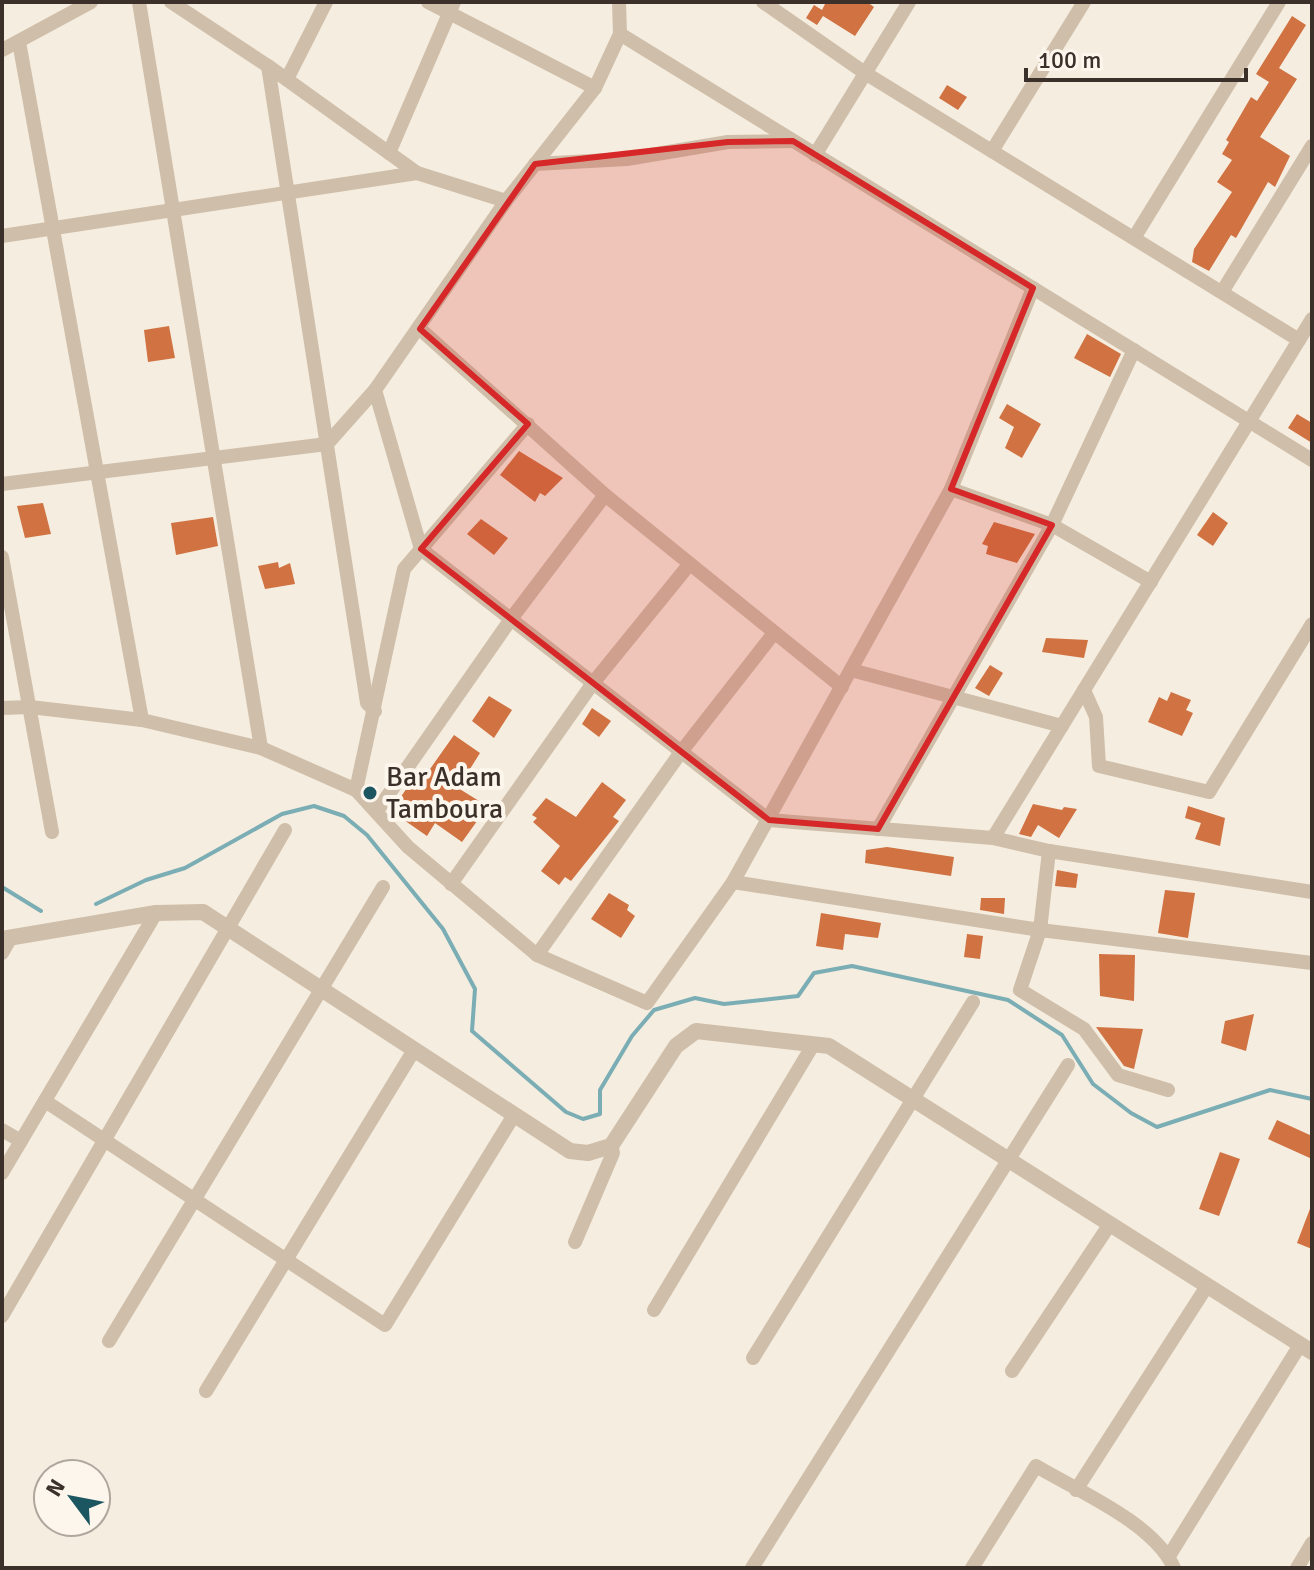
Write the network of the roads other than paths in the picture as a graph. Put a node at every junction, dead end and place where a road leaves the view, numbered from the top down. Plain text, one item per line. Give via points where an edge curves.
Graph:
1 (91, 2) edge
2 (139, 2) edge
3 (171, 2) edge
4 (326, 2) edge
5 (428, 2) edge
6 (619, 2) edge
7 (763, 2) edge
8 (909, 2) edge
9 (1084, 2) edge
10 (1279, 2) edge
11 (70, 6) edge
12 (452, 8) edge
13 (620, 34) junction
14 (19, 42) junction
15 (2, 50) edge
16 (268, 66) junction
17 (865, 73) junction
18 (287, 79) junction
19 (595, 88) junction
20 (793, 141) junction
21 (1312, 146) edge
22 (992, 151) junction
23 (389, 153) junction
24 (815, 155) junction
25 (535, 164) junction
26 (417, 173) junction
27 (288, 193) junction
28 (506, 201) junction
29 (173, 210) junction
30 (53, 228) junction
31 (2, 236) edge
32 (1134, 238) junction
33 (1033, 288) junction
34 (1222, 292) junction
35 (1312, 319) edge
36 (420, 329) junction
37 (1299, 340) junction
38 (1134, 350) junction
39 (375, 390) junction
40 (1249, 421) junction
41 (528, 424) junction
42 (327, 444) junction
43 (213, 458) junction
44 (1312, 460) edge
45 (99, 471) junction
46 (2, 484) edge
47 (951, 489) junction
48 (605, 495) junction
49 (1052, 525) junction
50 (421, 549) junction
51 (2, 557) edge
52 (688, 566) junction
53 (1151, 582) junction
54 (511, 619) junction
55 (1312, 624) edge
56 (774, 633) junction
57 (851, 670) junction
58 (593, 683) junction
59 (842, 687) junction
60 (1084, 690) junction
61 (953, 697) junction
62 (30, 707) junction
63 (2, 708) edge
64 (375, 711) junction
65 (142, 720) junction
66 (1062, 726) junction
67 (261, 748) junction
68 (681, 752) junction
69 (356, 790) junction
70 (377, 811) junction
71 (769, 820) junction
72 (878, 829) junction
73 (285, 830) dead end
74 (52, 832) dead end
75 (993, 838) junction
76 (1049, 851) junction
77 (733, 882) junction
78 (451, 884) junction
79 (383, 887) dead end
80 (1312, 892) edge
81 (156, 913) junction
82 (228, 928) junction
83 (1040, 930) junction
84 (5, 943) edge
85 (537, 955) junction
86 (1312, 963) edge
87 (321, 989) junction
88 (973, 1002) dead end
89 (813, 1045) junction
90 (414, 1050) junction
91 (1068, 1065) dead end
92 (1168, 1090) dead end
93 (913, 1100) junction
94 (45, 1101) junction
95 (514, 1115) junction
96 (2, 1130) edge
97 (105, 1140) junction
98 (21, 1141) junction
99 (611, 1146) junction
100 (1009, 1160) junction
101 (2, 1173) edge
102 (194, 1199) junction
103 (1110, 1224) junction
104 (575, 1242) dead end
105 (286, 1260) junction
106 (1207, 1286) junction
107 (654, 1310) dead end
108 (2, 1316) edge
109 (109, 1341) dead end
110 (1306, 1348) edge
111 (753, 1358) dead end
112 (1012, 1371) dead end
113 (206, 1391) dead end
114 (1076, 1490) junction
115 (1312, 1543) edge
116 (1172, 1562) edge
117 (752, 1568) edge
118 (972, 1568) edge
119 (1297, 1568) edge

1 - 11 street
2 - 29 street
3 - 16 street
4 - 18 street
5 - 12 street
6 - 13 street
7 - 17 street
8 - 17 street
9 - 22 street
10 - 32 street
11 - 14 street
12 - 19 street
12 - 23 street
13 - 19 street
13 - 20 street
14 - 15 street
14 - 30 street
16 - 18 street
16 - 27 street
17 - 22 street
17 - 24 street
18 - 23 street
19 - 25 street
20 - 24 street
20 - 25 street via 728,142 627,159
21 - 34 street
22 - 32 street
23 - 26 street
24 - 33 street
25 - 28 street
26 - 27 street
26 - 28 street
27 - 29 street
27 - 42 street
28 - 36 street
29 - 30 street
29 - 43 street
30 - 31 street
30 - 45 street
32 - 34 street
33 - 38 street
33 - 47 street
34 - 37 street
35 - 37 street
36 - 39 street
36 - 41 street
37 - 40 street
38 - 40 street
38 - 49 street
39 - 42 street
39 - 50 street
40 - 44 street
40 - 53 street
41 - 48 street
41 - 50 street
42 - 43 street
42 - 64 street via 367,703
43 - 45 street
43 - 67 street
45 - 46 street
45 - 65 street
47 - 49 street
47 - 57 street
48 - 52 street
48 - 54 street
49 - 53 street
49 - 61 street
50 - 54 street
50 - 64 street via 404,569
51 - 62 street
52 - 56 street
52 - 58 street
53 - 60 street
54 - 58 street
54 - 70 street
55 - 60 street via 1209,792 1099,766 1096,717
56 - 59 street
56 - 68 street
57 - 59 street
57 - 61 street
58 - 68 street
58 - 78 street
59 - 71 street
60 - 66 street
61 - 66 street
61 - 72 street
62 - 63 street
62 - 65 street
62 - 74 street
64 - 69 street
65 - 67 street
66 - 75 street
67 - 69 street
68 - 71 street
68 - 85 street
69 - 70 street
70 - 78 street
71 - 72 street
71 - 77 street
72 - 75 street
73 - 82 street
75 - 76 street
76 - 80 street
76 - 83 street
77 - 83 street
77 - 85 street via 647,1003
78 - 85 street
79 - 87 street
81 - 82 street via 203,912
81 - 84 street
81 - 94 street
82 - 87 street
82 - 97 street
83 - 86 street
83 - 92 street via 1020,990 1084,1029 1118,1075
87 - 90 street
87 - 102 street
88 - 93 street
89 - 93 street via 829,1046
89 - 99 street via 696,1031 676,1046
89 - 107 street
90 - 95 street
90 - 105 street
91 - 100 street
93 - 100 street
93 - 111 street
94 - 97 street
94 - 98 street
95 - 99 street via 570,1151 588,1153
95 - 105 street via 385,1325
96 - 98 street
97 - 102 street
97 - 108 street
98 - 101 street
99 - 104 street via 613,1153
100 - 103 street
100 - 117 street
102 - 105 street
102 - 109 street
103 - 106 street
103 - 112 street
105 - 113 street
106 - 110 street
106 - 114 street
110 - 116 street
114 - 116 street via 1143,1530
114 - 118 street via 1036,1466
115 - 119 street

